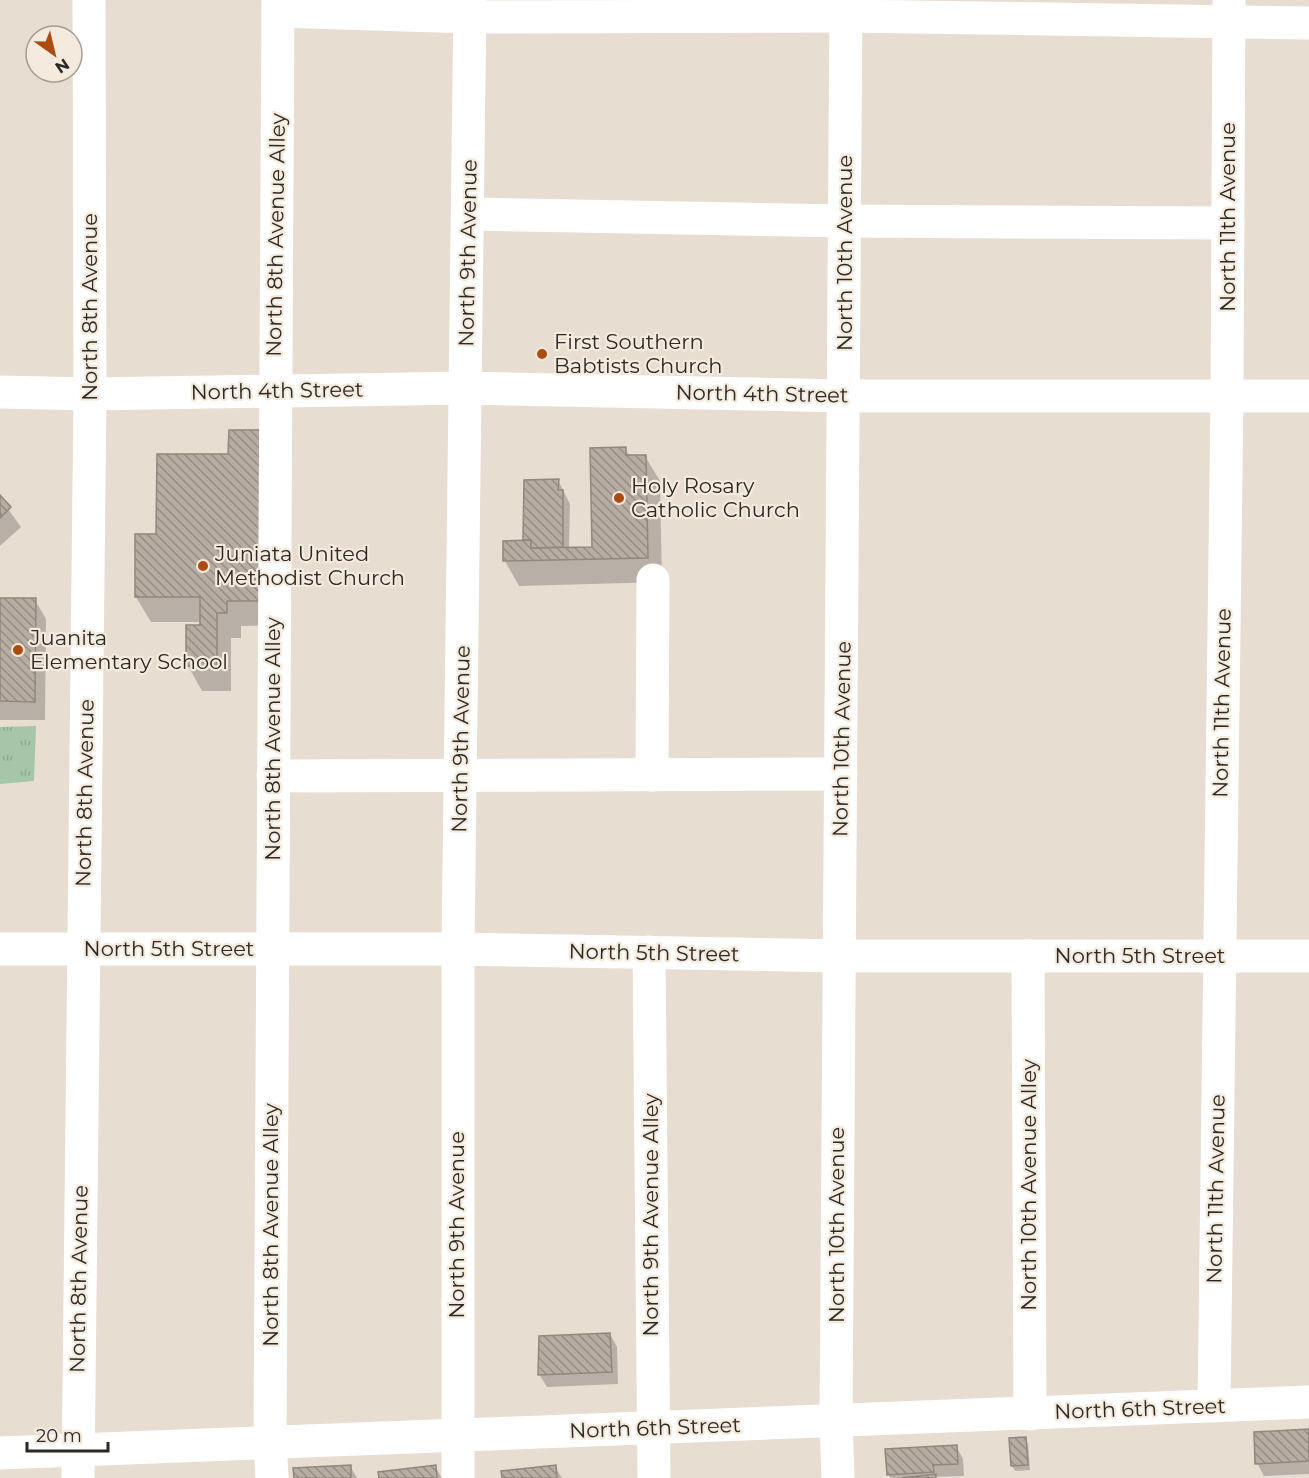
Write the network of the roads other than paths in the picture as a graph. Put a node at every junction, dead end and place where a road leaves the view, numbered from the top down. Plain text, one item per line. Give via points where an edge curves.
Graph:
1 (89, 0) edge
2 (278, 6) edge
3 (470, 8) edge
4 (846, 8) edge
5 (1229, 11) edge
6 (1309, 23) edge
7 (468, 214) junction
8 (845, 221) junction
9 (1228, 223) junction
10 (466, 388) junction
11 (274, 391) junction
12 (0, 392) edge
13 (90, 394) junction
14 (845, 396) junction
15 (1309, 396) edge
16 (1227, 397) junction
17 (653, 580) dead end
18 (841, 774) junction
19 (461, 775) junction
20 (652, 775) junction
21 (273, 776) junction
22 (0, 949) edge
23 (273, 949) junction
24 (82, 950) junction
25 (458, 950) junction
26 (649, 952) junction
27 (840, 956) junction
28 (1028, 956) junction
29 (1218, 956) junction
30 (1309, 956) edge
31 (1309, 1402) edge
32 (1214, 1406) junction
33 (1030, 1413) junction
34 (836, 1422) junction
35 (653, 1428) junction
36 (456, 1434) junction
37 (270, 1441) junction
38 (0, 1453) edge
39 (78, 1464) edge
40 (272, 1478) edge
41 (458, 1478) edge
42 (654, 1478) edge
43 (838, 1478) edge

1 - 13 street, North 8th Avenue
2 - 3 street
2 - 11 street, North 8th Avenue Alley
3 - 4 street
3 - 7 street, North 9th Avenue
4 - 5 street
4 - 8 street, North 10th Avenue
5 - 6 street
5 - 9 street, North 11th Avenue
7 - 8 street
7 - 10 street, North 9th Avenue
8 - 9 street
8 - 14 street, North 10th Avenue
9 - 16 street, North 11th Avenue
10 - 11 street, North 4th Street
10 - 14 street, North 4th Street
10 - 19 street, North 9th Avenue
11 - 13 street, North 4th Street
11 - 21 street, North 8th Avenue Alley
12 - 13 street, North 4th Street
13 - 24 street, North 8th Avenue
14 - 16 street, North 4th Street
14 - 18 street, North 10th Avenue
15 - 16 street, North 4th Street
16 - 29 street, North 11th Avenue
17 - 20 street
18 - 20 street
18 - 27 street, North 10th Avenue
19 - 20 street
19 - 21 street
19 - 25 street, North 9th Avenue
21 - 23 street, North 8th Avenue Alley
22 - 24 street, North 5th Street
23 - 24 street, North 5th Street
23 - 25 street, North 5th Street
23 - 37 street, North 8th Avenue Alley
24 - 39 street, North 8th Avenue
25 - 26 street, North 5th Street
25 - 36 street, North 9th Avenue
26 - 27 street, North 5th Street
26 - 35 street, North 9th Avenue Alley
27 - 28 street, North 5th Street
27 - 34 street, North 10th Avenue
28 - 29 street, North 5th Street
28 - 33 street, North 10th Avenue Alley
29 - 30 street, North 5th Street
29 - 32 street, North 11th Avenue
31 - 32 street, North 6th Street
32 - 33 street, North 6th Street
33 - 34 street, North 6th Street
34 - 35 street, North 6th Street
34 - 43 street, North 10th Avenue
35 - 36 street, North 6th Street
35 - 42 street, North 9th Avenue Alley
36 - 37 street, North 6th Street
36 - 41 street, North 9th Avenue
37 - 39 street, North 6th Street
37 - 40 street, North 8th Avenue Alley
38 - 39 street, North 6th Street

